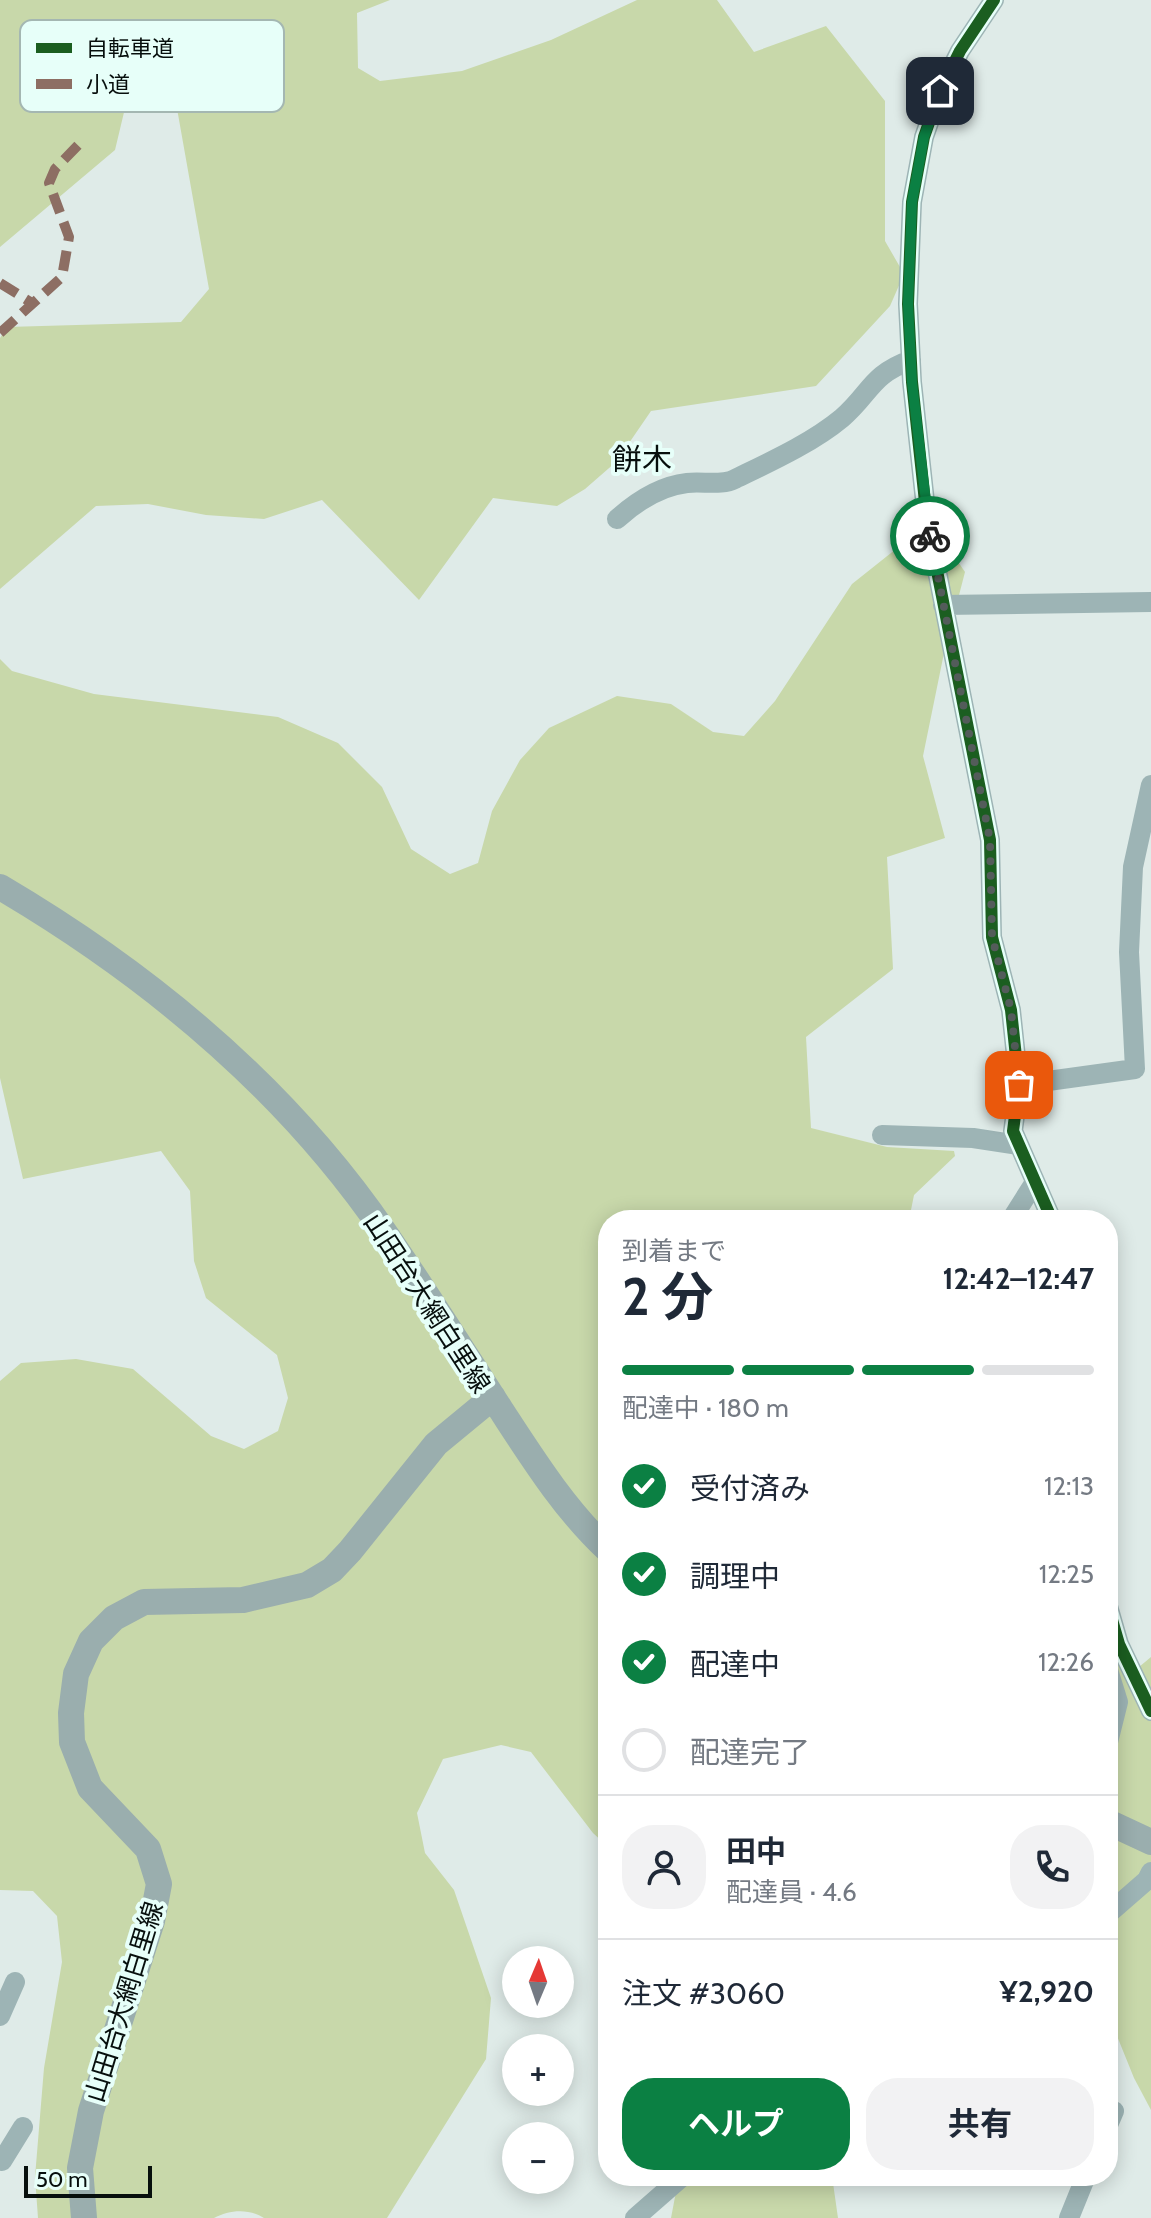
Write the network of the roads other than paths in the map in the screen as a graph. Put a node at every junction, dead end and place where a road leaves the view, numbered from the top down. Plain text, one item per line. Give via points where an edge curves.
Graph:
1 (994, 0) edge
2 (911, 360) junction
3 (617, 519) dead end
4 (1151, 602) edge
5 (943, 605) junction
6 (1151, 785) edge
7 (0, 887) edge
8 (1143, 1068) edge
9 (1019, 1085) junction
10 (882, 1135) dead end
11 (1019, 1145) junction
12 (1035, 1182) junction
13 (1017, 1210) edge
14 (1048, 1210) edge
15 (493, 1397) junction
16 (598, 1538) edge
17 (1118, 1641) edge
18 (1151, 1711) edge
19 (1118, 1827) edge
20 (1151, 1842) edge
21 (1151, 1872) edge
22 (1118, 1905) edge
23 (15, 1982) dead end
24 (0, 2016) edge
25 (23, 2127) dead end
26 (0, 2160) edge
27 (672, 2186) edge
28 (1082, 2186) edge
29 (84, 2218) edge
30 (635, 2218) edge
31 (1069, 2218) edge

1 - 2 street via 960,51 924,137 912,202
2 - 3 street via 884,372 841,418 776,458 730,482 683,483 651,493
2 - 5 street via 927,520
4 - 5 street
5 - 9 street via 990,840 992,937 1011,1010
6 - 8 street via 1132,881 1129,952
7 - 15 main road, 山田台大網白里線 via 132,973 261,1083 384,1230
8 - 9 street
9 - 11 street via 1013,1131
10 - 11 street
11 - 12 street
12 - 13 street
12 - 14 street
15 - 16 main road via 545,1477
15 - 29 main road, 山田台大網白里線 via 436,1444 350,1551 319,1578 243,1600 144,1602 114,1618 91,1641 76,1674 72,1742 90,1788 148,1849 159,1884 91,2111 80,2168
17 - 18 street
19 - 20 main road
21 - 22 street
23 - 24 street
25 - 26 street
27 - 30 street
28 - 31 street

